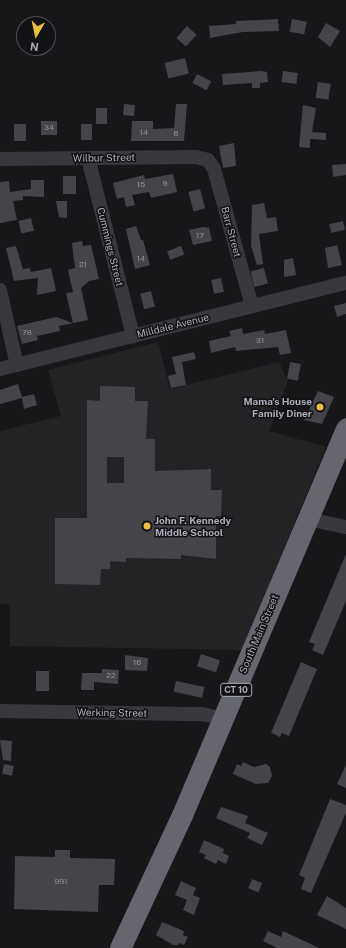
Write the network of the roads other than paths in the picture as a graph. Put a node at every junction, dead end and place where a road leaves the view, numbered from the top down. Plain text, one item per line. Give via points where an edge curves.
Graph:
1 (88, 158) junction
2 (0, 159) edge
3 (208, 160) joint
4 (346, 283) edge
5 (0, 290) edge
6 (252, 306) junction
7 (133, 336) junction
8 (17, 365) junction
9 (0, 369) edge
10 (346, 428) edge
11 (308, 519) junction
12 (346, 527) edge
13 (0, 711) edge
14 (224, 720) junction
15 (120, 948) edge

1 - 2 street, Wilbur Street
1 - 3 street, Wilbur Street via 196,156
1 - 7 street, Cummings Street
3 - 6 street, Barr Street via 214,169
4 - 6 street, Milldale Avenue
5 - 8 street
6 - 7 street, Milldale Avenue
7 - 8 street, Milldale Avenue
8 - 9 street, Milldale Avenue
10 - 11 highway, South Main Street / CT 10
11 - 12 street
11 - 14 highway, South Main Street / CT 10
13 - 14 street, Werking Street via 202,714
14 - 15 highway, South Main Street / CT 10

